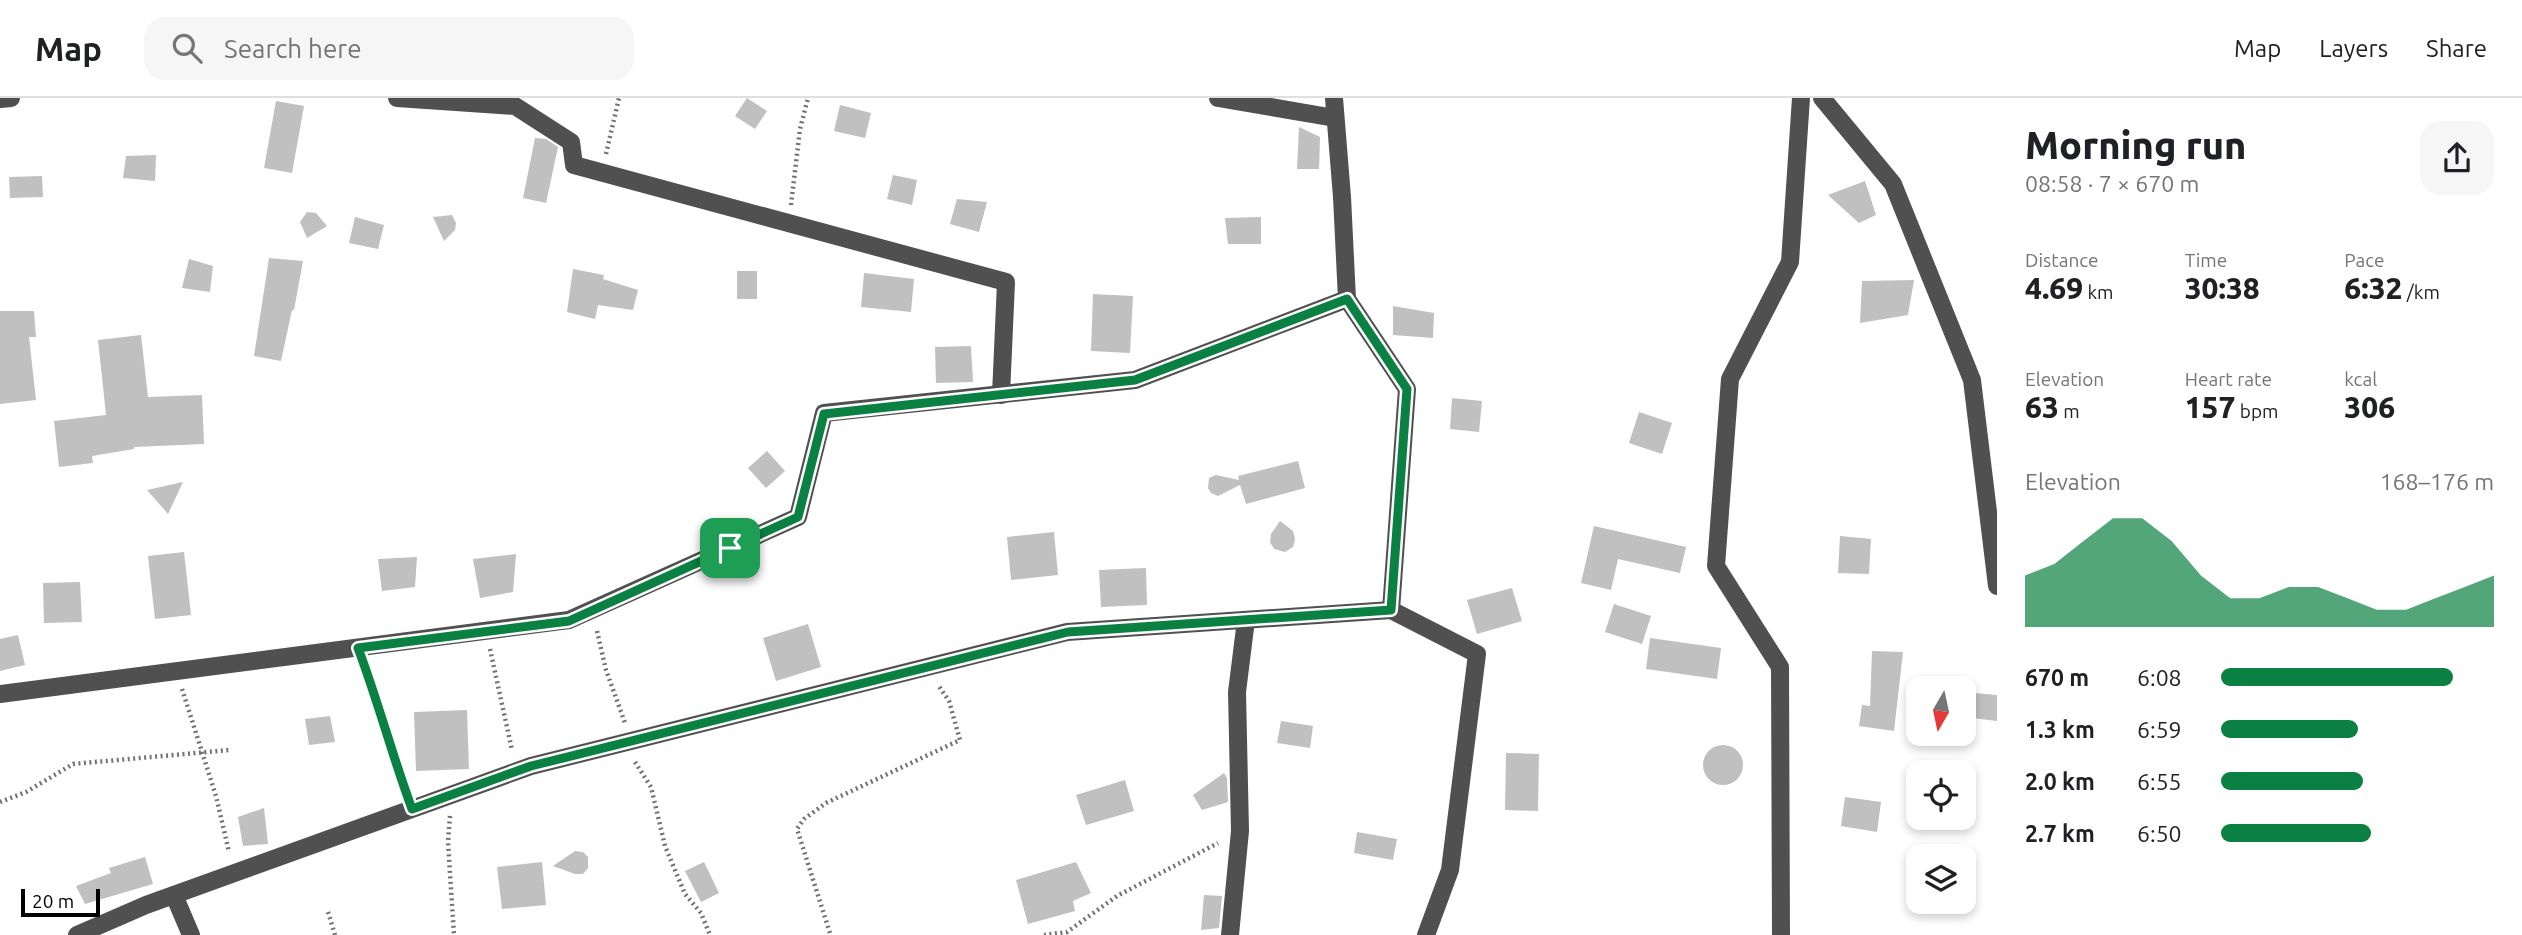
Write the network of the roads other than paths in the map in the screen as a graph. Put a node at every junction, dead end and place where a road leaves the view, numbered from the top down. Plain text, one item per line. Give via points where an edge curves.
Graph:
1 (11, 98) edge
2 (397, 98) edge
3 (1218, 98) edge
4 (1334, 98) edge
5 (1801, 98) edge
6 (1822, 98) edge
7 (0, 99) edge
8 (1335, 118) junction
9 (1347, 299) junction
10 (1001, 395) junction
11 (1997, 586) edge
12 (1391, 610) junction
13 (1246, 620) junction
14 (0, 694) edge
15 (174, 895) junction
16 (77, 935) edge
17 (191, 935) edge
18 (1230, 935) edge
19 (1426, 935) edge
20 (1781, 935) edge

1 - 7 street
2 - 10 street via 515,106 571,142 574,165 1006,282
3 - 8 street
4 - 8 street
5 - 20 street via 1790,262 1730,379 1716,566 1780,667
6 - 11 street via 1893,184 1972,380
8 - 9 street
9 - 10 street via 1135,380
9 - 12 street via 1407,389
10 - 14 street via 824,414 798,517 569,621
12 - 13 street
12 - 19 street via 1477,654 1450,870
13 - 15 street via 1068,632 629,741 517,771
13 - 18 street via 1237,692 1240,831
15 - 16 street
15 - 17 street

